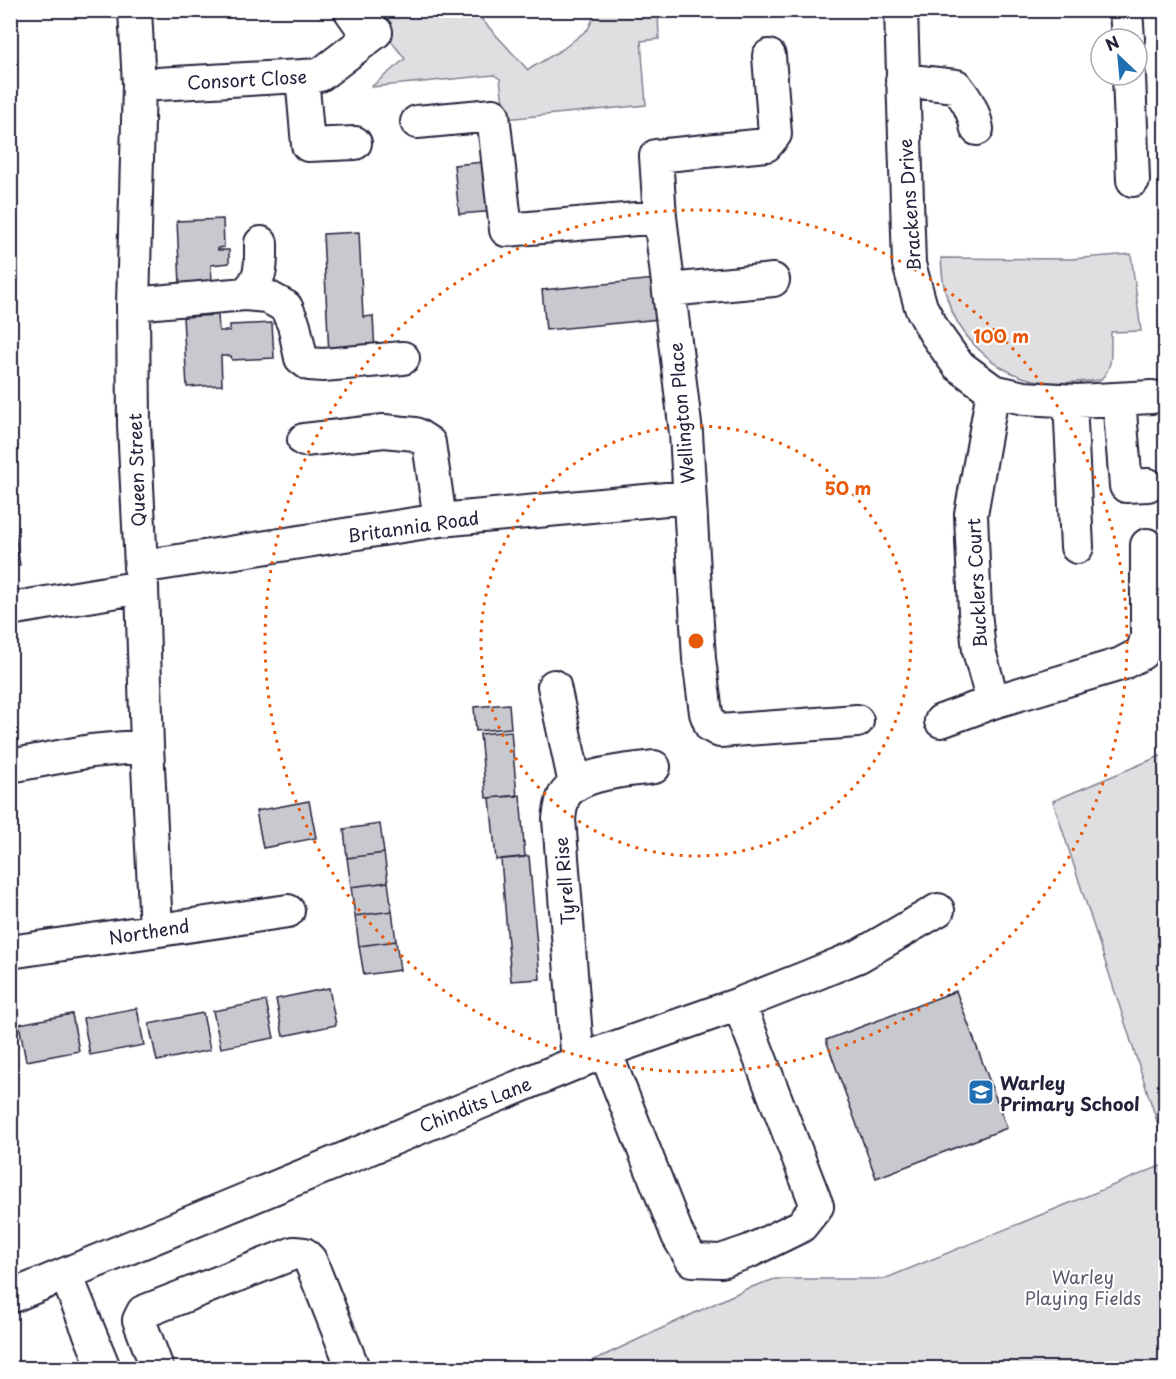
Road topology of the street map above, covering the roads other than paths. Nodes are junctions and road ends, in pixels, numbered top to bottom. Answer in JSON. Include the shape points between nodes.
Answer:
{"nodes":[{"id":1,"x":135,"y":10,"type":"edge"},
{"id":2,"x":350,"y":10,"type":"edge"},
{"id":3,"x":901,"y":10,"type":"edge"},
{"id":4,"x":1126,"y":10,"type":"edge"},
{"id":5,"x":1127,"y":27,"type":"edge"},
{"id":6,"x":769,"y":56,"type":"dead end"},
{"id":7,"x":302,"y":76,"type":"junction"},
{"id":8,"x":902,"y":80,"type":"junction"},
{"id":9,"x":139,"y":85,"type":"junction"},
{"id":10,"x":1129,"y":87,"type":"edge"},
{"id":11,"x":417,"y":122,"type":"dead end"},
{"id":12,"x":977,"y":129,"type":"dead end"},
{"id":13,"x":355,"y":143,"type":"dead end"},
{"id":14,"x":1133,"y":180,"type":"dead end"},
{"id":15,"x":660,"y":216,"type":"junction"},
{"id":16,"x":261,"y":243,"type":"dead end"},
{"id":17,"x":773,"y":280,"type":"dead end"},
{"id":18,"x":669,"y":290,"type":"junction"},
{"id":19,"x":245,"y":294,"type":"junction"},
{"id":20,"x":133,"y":304,"type":"junction"},
{"id":21,"x":404,"y":358,"type":"dead end"},
{"id":22,"x":993,"y":391,"type":"junction"},
{"id":23,"x":1152,"y":397,"type":"dead end"},
{"id":24,"x":1119,"y":399,"type":"junction"},
{"id":25,"x":1070,"y":401,"type":"junction"},
{"id":26,"x":304,"y":440,"type":"dead end"},
{"id":27,"x":1148,"y":485,"type":"dead end"},
{"id":28,"x":688,"y":497,"type":"junction"},
{"id":29,"x":440,"y":520,"type":"junction"},
{"id":30,"x":1147,"y":545,"type":"dead end"},
{"id":31,"x":1077,"y":547,"type":"dead end"},
{"id":32,"x":141,"y":577,"type":"junction"},
{"id":33,"x":10,"y":609,"type":"edge"},
{"id":34,"x":554,"y":686,"type":"dead end"},
{"id":35,"x":993,"y":702,"type":"junction"},
{"id":36,"x":857,"y":721,"type":"dead end"},
{"id":37,"x":941,"y":721,"type":"dead end"},
{"id":38,"x":147,"y":746,"type":"junction"},
{"id":39,"x":10,"y":766,"type":"edge"},
{"id":40,"x":654,"y":768,"type":"dead end"},
{"id":41,"x":575,"y":784,"type":"junction"},
{"id":42,"x":938,"y":910,"type":"dead end"},
{"id":43,"x":288,"y":911,"type":"dead end"},
{"id":44,"x":156,"y":929,"type":"junction"},
{"id":45,"x":10,"y":952,"type":"edge"},
{"id":46,"x":739,"y":1004,"type":"junction"},
{"id":47,"x":592,"y":1057,"type":"junction"},
{"id":48,"x":66,"y":1275,"type":"junction"},
{"id":49,"x":10,"y":1297,"type":"edge"},
{"id":50,"x":104,"y":1368,"type":"edge"},
{"id":51,"x":157,"y":1368,"type":"edge"},
{"id":52,"x":352,"y":1368,"type":"edge"}],
"edges":[{"from":1,"to":9,"type":"street","name":"Queen Street"},
{"from":2,"to":7,"type":"street","name":"Consort Close","via":[[373,34],[320,75]]},
{"from":3,"to":8,"type":"street","name":"Brackens Drive"},
{"from":4,"to":5,"type":"street"},
{"from":6,"to":15,"type":"street","name":"Wellington Place","via":[[775,134],[766,146],[656,156]]},
{"from":7,"to":9,"type":"street","name":"Consort Close"},
{"from":7,"to":13,"type":"street","via":[[308,146]]},
{"from":8,"to":12,"type":"street","via":[[956,86],[971,108]]},
{"from":8,"to":22,"type":"street","name":"Brackens Drive","via":[[909,264],[921,307],[958,365]]},
{"from":9,"to":20,"type":"street","name":"Queen Street"},
{"from":10,"to":14,"type":"street"},
{"from":11,"to":15,"type":"street","via":[[493,115],[506,230]]},
{"from":15,"to":18,"type":"street","name":"Wellington Place"},
{"from":16,"to":19,"type":"street","via":[[258,280]]},
{"from":17,"to":18,"type":"street"},
{"from":18,"to":28,"type":"street","name":"Wellington Place","via":[[686,433]]},
{"from":19,"to":20,"type":"street"},
{"from":19,"to":21,"type":"street","via":[[266,296],[286,307],[301,358],[309,364]]},
{"from":20,"to":32,"type":"street","name":"Queen Street"},
{"from":22,"to":25,"type":"street","name":"Brackens Drive"},
{"from":22,"to":35,"type":"street","name":"Bucklers Court","via":[[971,514],[979,651]]},
{"from":23,"to":24,"type":"street","name":"Brackens Drive"},
{"from":24,"to":25,"type":"street","name":"Brackens Drive"},
{"from":24,"to":27,"type":"street","via":[[1126,486]]},
{"from":25,"to":31,"type":"street"},
{"from":26,"to":29,"type":"street","via":[[384,431],[415,434],[429,442]]},
{"from":28,"to":29,"type":"street","name":"Britannia Road"},
{"from":28,"to":36,"type":"street","name":"Wellington Place","via":[[699,659],[711,726],[720,730]]},
{"from":29,"to":32,"type":"street","name":"Britannia Road"},
{"from":30,"to":35,"type":"street","via":[[1147,637],[1142,653],[1121,664]]},
{"from":32,"to":33,"type":"street","name":"Britannia Road"},
{"from":32,"to":38,"type":"street","name":"Queen Street"},
{"from":34,"to":41,"type":"street"},
{"from":35,"to":37,"type":"street"},
{"from":38,"to":39,"type":"street"},
{"from":38,"to":44,"type":"street","name":"Queen Street"},
{"from":40,"to":41,"type":"street","via":[[602,775]]},
{"from":41,"to":47,"type":"street","name":"Tyrell Rise","via":[[563,797],[559,819]]},
{"from":42,"to":46,"type":"street","name":"Chindits Lane","via":[[859,956]]},
{"from":43,"to":44,"type":"street","name":"Northend"},
{"from":44,"to":45,"type":"street","name":"Northend"},
{"from":46,"to":47,"type":"street","name":"Chindits Lane"},
{"from":46,"to":47,"type":"street","name":"Tyrell Rise","via":[[817,1206],[801,1226],[721,1262],[692,1260]]},
{"from":47,"to":48,"type":"street","name":"Chindits Lane"},
{"from":48,"to":49,"type":"street","name":"Chindits Lane"},
{"from":48,"to":50,"type":"street"},
{"from":51,"to":52,"type":"street","via":[[139,1320],[142,1312],[294,1253],[304,1254],[310,1260]]}]}
